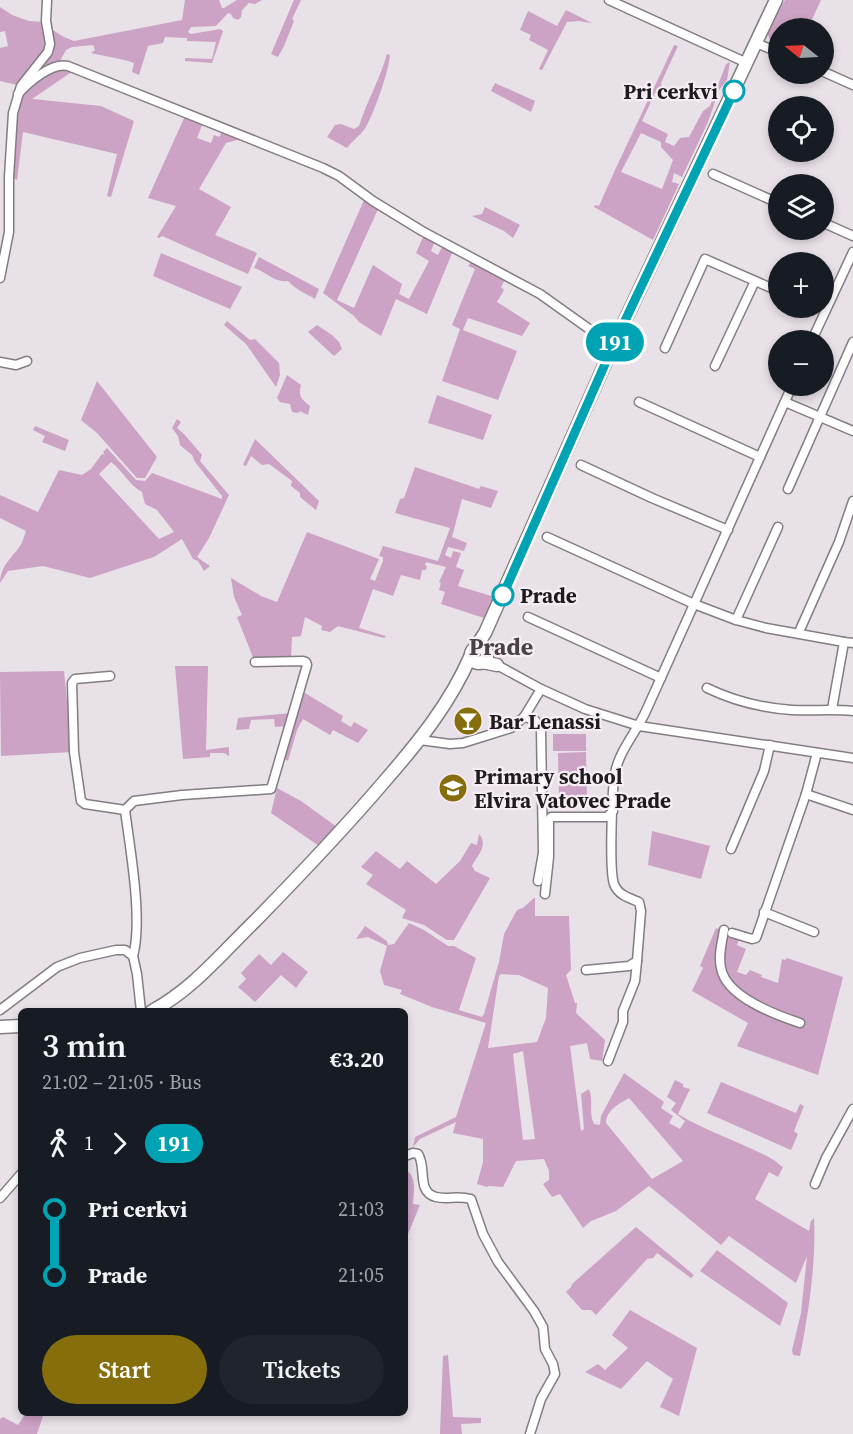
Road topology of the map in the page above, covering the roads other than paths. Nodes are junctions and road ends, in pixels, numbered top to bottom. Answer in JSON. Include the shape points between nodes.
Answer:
{"nodes":[{"id":1,"x":47,"y":0,"type":"edge"},
{"id":2,"x":609,"y":0,"type":"edge"},
{"id":3,"x":776,"y":0,"type":"edge"},
{"id":4,"x":756,"y":43,"type":"junction"},
{"id":5,"x":768,"y":48,"type":"edge"},
{"id":6,"x":747,"y":63,"type":"junction"},
{"id":7,"x":834,"y":76,"type":"edge"},
{"id":8,"x":853,"y":85,"type":"edge"},
{"id":9,"x":18,"y":94,"type":"junction"},
{"id":10,"x":713,"y":174,"type":"dead end"},
{"id":11,"x":768,"y":199,"type":"edge"},
{"id":12,"x":834,"y":227,"type":"edge"},
{"id":13,"x":853,"y":236,"type":"edge"},
{"id":14,"x":853,"y":252,"type":"edge"},
{"id":15,"x":0,"y":278,"type":"edge"},
{"id":16,"x":754,"y":281,"type":"junction"},
{"id":17,"x":768,"y":287,"type":"edge"},
{"id":18,"x":834,"y":293,"type":"edge"},
{"id":19,"x":853,"y":342,"type":"edge"},
{"id":20,"x":613,"y":346,"type":"junction"},
{"id":21,"x":665,"y":348,"type":"dead end"},
{"id":22,"x":27,"y":361,"type":"dead end"},
{"id":23,"x":0,"y":362,"type":"edge"},
{"id":24,"x":715,"y":366,"type":"dead end"},
{"id":25,"x":788,"y":396,"type":"edge"},
{"id":26,"x":639,"y":402,"type":"dead end"},
{"id":27,"x":785,"y":402,"type":"junction"},
{"id":28,"x":820,"y":416,"type":"junction"},
{"id":29,"x":853,"y":431,"type":"edge"},
{"id":30,"x":760,"y":457,"type":"junction"},
{"id":31,"x":581,"y":465,"type":"dead end"},
{"id":32,"x":788,"y":489,"type":"dead end"},
{"id":33,"x":853,"y":501,"type":"edge"},
{"id":34,"x":778,"y":527,"type":"dead end"},
{"id":35,"x":728,"y":530,"type":"junction"},
{"id":36,"x":547,"y":537,"type":"dead end"},
{"id":37,"x":694,"y":604,"type":"junction"},
{"id":38,"x":528,"y":617,"type":"dead end"},
{"id":39,"x":736,"y":620,"type":"junction"},
{"id":40,"x":799,"y":632,"type":"junction"},
{"id":41,"x":849,"y":642,"type":"edge"},
{"id":42,"x":479,"y":655,"type":"junction"},
{"id":43,"x":255,"y":662,"type":"dead end"},
{"id":44,"x":497,"y":665,"type":"joint"},
{"id":45,"x":110,"y":676,"type":"dead end"},
{"id":46,"x":661,"y":678,"type":"junction"},
{"id":47,"x":707,"y":688,"type":"dead end"},
{"id":48,"x":541,"y":689,"type":"junction"},
{"id":49,"x":832,"y":709,"type":"junction"},
{"id":50,"x":853,"y":711,"type":"edge"},
{"id":51,"x":524,"y":717,"type":"junction"},
{"id":52,"x":639,"y":726,"type":"junction"},
{"id":53,"x":420,"y":740,"type":"junction"},
{"id":54,"x":770,"y":745,"type":"junction"},
{"id":55,"x":817,"y":753,"type":"junction"},
{"id":56,"x":853,"y":758,"type":"edge"},
{"id":57,"x":806,"y":794,"type":"junction"},
{"id":58,"x":125,"y":810,"type":"junction"},
{"id":59,"x":853,"y":810,"type":"edge"},
{"id":60,"x":613,"y":811,"type":"junction"},
{"id":61,"x":731,"y":849,"type":"dead end"},
{"id":62,"x":538,"y":881,"type":"dead end"},
{"id":63,"x":545,"y":894,"type":"dead end"},
{"id":64,"x":764,"y":912,"type":"junction"},
{"id":65,"x":814,"y":932,"type":"dead end"},
{"id":66,"x":133,"y":956,"type":"junction"},
{"id":67,"x":637,"y":962,"type":"junction"},
{"id":68,"x":586,"y":970,"type":"dead end"},
{"id":69,"x":141,"y":1008,"type":"edge"},
{"id":70,"x":157,"y":1008,"type":"edge"},
{"id":71,"x":0,"y":1010,"type":"edge"},
{"id":72,"x":800,"y":1023,"type":"dead end"},
{"id":73,"x":18,"y":1026,"type":"edge"},
{"id":74,"x":0,"y":1027,"type":"edge"},
{"id":75,"x":608,"y":1061,"type":"dead end"},
{"id":76,"x":853,"y":1108,"type":"edge"},
{"id":77,"x":408,"y":1155,"type":"edge"},
{"id":78,"x":18,"y":1177,"type":"edge"},
{"id":79,"x":815,"y":1184,"type":"dead end"},
{"id":80,"x":0,"y":1198,"type":"edge"},
{"id":81,"x":530,"y":1434,"type":"edge"}],
"edges":[{"from":1,"to":9,"type":"street","via":[[48,52]]},
{"from":2,"to":6,"type":"street"},
{"from":3,"to":4,"type":"street"},
{"from":4,"to":5,"type":"street"},
{"from":4,"to":6,"type":"street"},
{"from":6,"to":20,"type":"street"},
{"from":7,"to":8,"type":"street"},
{"from":9,"to":15,"type":"street","via":[[10,141],[9,232]]},
{"from":9,"to":20,"type":"street","via":[[62,64],[323,168],[422,231],[540,294]]},
{"from":10,"to":11,"type":"street"},
{"from":12,"to":13,"type":"street"},
{"from":14,"to":18,"type":"street"},
{"from":16,"to":17,"type":"street"},
{"from":16,"to":21,"type":"street","via":[[705,259]]},
{"from":16,"to":24,"type":"street"},
{"from":19,"to":28,"type":"street"},
{"from":20,"to":42,"type":"street","via":[[485,633]]},
{"from":22,"to":23,"type":"street","via":[[16,365]]},
{"from":25,"to":27,"type":"street"},
{"from":26,"to":30,"type":"street"},
{"from":27,"to":28,"type":"street"},
{"from":27,"to":30,"type":"street"},
{"from":28,"to":29,"type":"street"},
{"from":28,"to":32,"type":"street"},
{"from":30,"to":35,"type":"street"},
{"from":31,"to":35,"type":"street"},
{"from":33,"to":40,"type":"street"},
{"from":34,"to":39,"type":"street"},
{"from":35,"to":37,"type":"street"},
{"from":36,"to":37,"type":"street"},
{"from":37,"to":39,"type":"street"},
{"from":37,"to":46,"type":"street"},
{"from":38,"to":46,"type":"street"},
{"from":39,"to":40,"type":"street"},
{"from":40,"to":41,"type":"street"},
{"from":41,"to":49,"type":"street"},
{"from":42,"to":44,"type":"street"},
{"from":42,"to":53,"type":"street"},
{"from":43,"to":58,"type":"street","via":[[303,661],[307,665],[271,789],[134,801]]},
{"from":44,"to":48,"type":"street"},
{"from":45,"to":58,"type":"street","via":[[75,679],[72,683],[75,763],[81,801]]},
{"from":46,"to":52,"type":"street"},
{"from":47,"to":49,"type":"street","via":[[755,705],[792,710]]},
{"from":48,"to":51,"type":"street"},
{"from":48,"to":52,"type":"street","via":[[585,709]]},
{"from":49,"to":50,"type":"street"},
{"from":51,"to":53,"type":"street","via":[[511,728],[464,743]]},
{"from":51,"to":62,"type":"street","via":[[535,720],[541,730],[543,853]]},
{"from":52,"to":54,"type":"street"},
{"from":52,"to":60,"type":"street","via":[[615,772]]},
{"from":53,"to":70,"type":"street","via":[[299,877],[185,990]]},
{"from":54,"to":55,"type":"street"},
{"from":54,"to":61,"type":"street","via":[[764,771]]},
{"from":55,"to":56,"type":"street"},
{"from":55,"to":57,"type":"street"},
{"from":57,"to":59,"type":"street"},
{"from":57,"to":64,"type":"street"},
{"from":58,"to":66,"type":"street","via":[[137,941]]},
{"from":60,"to":63,"type":"street","via":[[607,817],[551,817]]},
{"from":60,"to":67,"type":"street","via":[[614,884],[621,894],[639,902],[641,912]]},
{"from":64,"to":65,"type":"street"},
{"from":64,"to":72,"type":"street","via":[[756,938],[728,931],[720,954],[721,970],[730,987],[770,1013]]},
{"from":66,"to":69,"type":"street"},
{"from":66,"to":71,"type":"street","via":[[116,950],[64,964]]},
{"from":67,"to":68,"type":"street"},
{"from":67,"to":75,"type":"street","via":[[623,1022]]},
{"from":73,"to":74,"type":"street"},
{"from":76,"to":79,"type":"street"},
{"from":77,"to":81,"type":"street","via":[[418,1154],[421,1158],[428,1193],[471,1199],[498,1262],[543,1327],[545,1349],[555,1374]]},
{"from":78,"to":80,"type":"street"}]}
